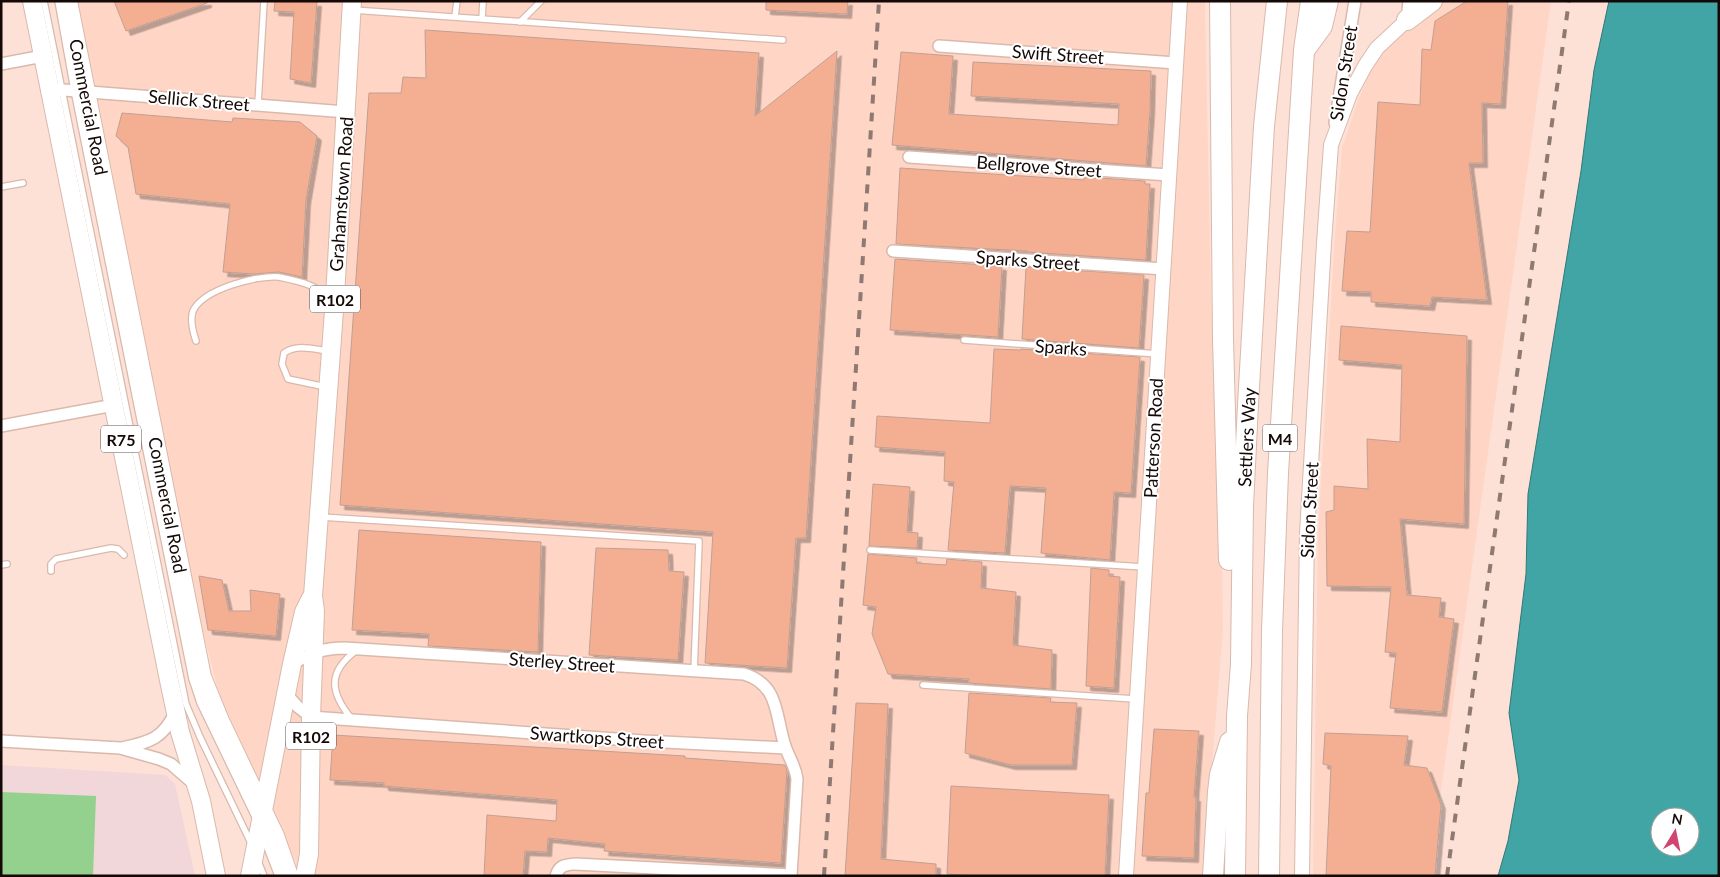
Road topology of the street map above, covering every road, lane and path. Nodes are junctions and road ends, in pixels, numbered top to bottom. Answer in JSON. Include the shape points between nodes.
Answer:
{"nodes":[{"id":1,"x":32,"y":1,"type":"edge"},
{"id":2,"x":44,"y":1,"type":"edge"},
{"id":3,"x":58,"y":1,"type":"edge"},
{"id":4,"x":68,"y":1,"type":"edge"},
{"id":5,"x":264,"y":1,"type":"edge"},
{"id":6,"x":457,"y":1,"type":"edge"},
{"id":7,"x":483,"y":1,"type":"edge"},
{"id":8,"x":541,"y":1,"type":"edge"},
{"id":9,"x":1180,"y":1,"type":"edge"},
{"id":10,"x":1220,"y":1,"type":"edge"},
{"id":11,"x":1277,"y":1,"type":"edge"},
{"id":12,"x":1311,"y":1,"type":"edge"},
{"id":13,"x":1328,"y":1,"type":"edge"},
{"id":14,"x":1356,"y":1,"type":"edge"},
{"id":15,"x":1432,"y":1,"type":"edge"},
{"id":16,"x":351,"y":6,"type":"edge"},
{"id":17,"x":1408,"y":11,"type":"edge"},
{"id":18,"x":455,"y":17,"type":"junction"},
{"id":19,"x":482,"y":19,"type":"junction"},
{"id":20,"x":520,"y":22,"type":"junction"},
{"id":21,"x":783,"y":40,"type":"dead end"},
{"id":22,"x":939,"y":46,"type":"dead end"},
{"id":23,"x":1304,"y":50,"type":"junction"},
{"id":24,"x":43,"y":56,"type":"junction"},
{"id":25,"x":1176,"y":62,"type":"junction"},
{"id":26,"x":1,"y":64,"type":"edge"},
{"id":27,"x":68,"y":90,"type":"junction"},
{"id":28,"x":258,"y":104,"type":"junction"},
{"id":29,"x":346,"y":112,"type":"junction"},
{"id":30,"x":1331,"y":145,"type":"junction"},
{"id":31,"x":909,"y":157,"type":"dead end"},
{"id":32,"x":1169,"y":175,"type":"junction"},
{"id":33,"x":23,"y":183,"type":"dead end"},
{"id":34,"x":1,"y":187,"type":"edge"},
{"id":35,"x":892,"y":251,"type":"dead end"},
{"id":36,"x":1164,"y":269,"type":"junction"},
{"id":37,"x":335,"y":297,"type":"junction"},
{"id":38,"x":964,"y":340,"type":"dead end"},
{"id":39,"x":196,"y":341,"type":"dead end"},
{"id":40,"x":331,"y":351,"type":"junction"},
{"id":41,"x":1158,"y":354,"type":"junction"},
{"id":42,"x":328,"y":388,"type":"junction"},
{"id":43,"x":114,"y":405,"type":"junction"},
{"id":44,"x":1,"y":426,"type":"edge"},
{"id":45,"x":319,"y":517,"type":"junction"},
{"id":46,"x":870,"y":550,"type":"dead end"},
{"id":47,"x":124,"y":555,"type":"dead end"},
{"id":48,"x":1145,"y":567,"type":"junction"},
{"id":49,"x":50,"y":571,"type":"dead end"},
{"id":50,"x":313,"y":596,"type":"junction"},
{"id":51,"x":360,"y":648,"type":"junction"},
{"id":52,"x":313,"y":652,"type":"junction"},
{"id":53,"x":292,"y":664,"type":"junction"},
{"id":54,"x":1241,"y":664,"type":"junction"},
{"id":55,"x":694,"y":671,"type":"junction"},
{"id":56,"x":923,"y":685,"type":"dead end"},
{"id":57,"x":287,"y":695,"type":"junction"},
{"id":58,"x":1136,"y":699,"type":"junction"},
{"id":59,"x":176,"y":711,"type":"junction"},
{"id":60,"x":1237,"y":716,"type":"junction"},
{"id":61,"x":311,"y":717,"type":"junction"},
{"id":62,"x":352,"y":720,"type":"junction"},
{"id":63,"x":1,"y":740,"type":"edge"},
{"id":64,"x":120,"y":748,"type":"junction"},
{"id":65,"x":785,"y":748,"type":"junction"},
{"id":66,"x":198,"y":788,"type":"junction"},
{"id":67,"x":261,"y":818,"type":"junction"},
{"id":68,"x":255,"y":851,"type":"junction"},
{"id":69,"x":216,"y":876,"type":"edge"},
{"id":70,"x":250,"y":876,"type":"edge"},
{"id":71,"x":264,"y":876,"type":"edge"},
{"id":72,"x":278,"y":876,"type":"edge"},
{"id":73,"x":289,"y":876,"type":"edge"},
{"id":74,"x":305,"y":876,"type":"edge"},
{"id":75,"x":556,"y":876,"type":"edge"},
{"id":76,"x":791,"y":876,"type":"edge"},
{"id":77,"x":1126,"y":876,"type":"edge"},
{"id":78,"x":1213,"y":876,"type":"edge"},
{"id":79,"x":1235,"y":876,"type":"edge"},
{"id":80,"x":1269,"y":876,"type":"edge"},
{"id":81,"x":1302,"y":876,"type":"edge"}],
"edges":[{"from":1,"to":24,"type":"main road","name":"Commercial Road","number":"R75"},
{"from":2,"to":27,"type":"lane"},
{"from":3,"to":27,"type":"lane"},
{"from":4,"to":27,"type":"main road","name":"Commercial Road","number":"R75"},
{"from":5,"to":28,"type":"lane"},
{"from":6,"to":18,"type":"lane"},
{"from":7,"to":19,"type":"lane"},
{"from":8,"to":20,"type":"lane"},
{"from":9,"to":25,"type":"street","name":"Patterson Road"},
{"from":10,"to":54,"type":"highway","via":[[1228,634]]},
{"from":11,"to":54,"type":"highway","name":"Settlers Way","number":"M4","via":[[1256,246],[1243,506]]},
{"from":12,"to":23,"type":"highway","name":"Settlers Way","number":"M4"},
{"from":13,"to":23,"type":"highway","via":[[1322,26]]},
{"from":14,"to":30,"type":"street","name":"Sidon Street"},
{"from":15,"to":17,"type":"highway"},
{"from":16,"to":18,"type":"lane"},
{"from":16,"to":29,"type":"main road","name":"Grahamstown Road","number":"R102"},
{"from":17,"to":30,"type":"street","name":"Sidon Street","via":[[1366,66],[1350,94]]},
{"from":18,"to":19,"type":"lane"},
{"from":19,"to":20,"type":"lane"},
{"from":20,"to":21,"type":"lane"},
{"from":22,"to":25,"type":"street","name":"Swift Street"},
{"from":23,"to":80,"type":"highway","name":"Settlers Way","number":"M4","via":[[1278,483],[1272,631]]},
{"from":24,"to":26,"type":"street"},
{"from":24,"to":27,"type":"main road","name":"Commercial Road","number":"R75"},
{"from":25,"to":32,"type":"street","name":"Patterson Road"},
{"from":27,"to":28,"type":"street","name":"Sellick Street"},
{"from":27,"to":43,"type":"main road","name":"Commercial Road","number":"R75"},
{"from":27,"to":67,"type":"main road","name":"Commercial Road","number":"R75","via":[[202,677]]},
{"from":27,"to":68,"type":"lane","via":[[186,704]]},
{"from":28,"to":29,"type":"street","name":"Sellick Street"},
{"from":29,"to":37,"type":"main road","name":"Grahamstown Road","number":"R102"},
{"from":30,"to":81,"type":"street","name":"Sidon Street","via":[[1307,533]]},
{"from":31,"to":32,"type":"street","name":"Bellgrove Street"},
{"from":32,"to":36,"type":"street","name":"Patterson Road"},
{"from":33,"to":34,"type":"lane"},
{"from":35,"to":36,"type":"street","name":"Sparks Street"},
{"from":36,"to":41,"type":"street","name":"Patterson Road"},
{"from":37,"to":39,"type":"lane","via":[[308,284],[280,278],[262,277],[227,286],[194,308],[193,333]]},
{"from":37,"to":40,"type":"main road","name":"Grahamstown Road","number":"R102"},
{"from":38,"to":41,"type":"lane","name":"Sparks"},
{"from":40,"to":42,"type":"main road","name":"Grahamstown Road","number":"R102"},
{"from":40,"to":42,"type":"lane","via":[[290,348],[284,353],[282,364],[288,379]]},
{"from":41,"to":48,"type":"street","name":"Patterson Road"},
{"from":42,"to":45,"type":"main road","name":"Grahamstown Road","number":"R102"},
{"from":43,"to":44,"type":"street"},
{"from":43,"to":59,"type":"main road","name":"Commercial Road","number":"R75"},
{"from":45,"to":50,"type":"main road","name":"Grahamstown Road","number":"R102"},
{"from":45,"to":55,"type":"lane","via":[[699,541]]},
{"from":46,"to":48,"type":"lane"},
{"from":47,"to":49,"type":"lane","via":[[111,548],[56,559]]},
{"from":48,"to":58,"type":"street","name":"Patterson Road"},
{"from":50,"to":52,"type":"main road","name":"Grahamstown Road","number":"R102"},
{"from":50,"to":53,"type":"main road","name":"Grahamstown Road","number":"R102","via":[[304,612]]},
{"from":51,"to":52,"type":"street","name":"Sterley Street"},
{"from":51,"to":55,"type":"street","name":"Sterley Street"},
{"from":51,"to":62,"type":"lane","via":[[342,663],[334,681],[336,697]]},
{"from":52,"to":53,"type":"street","name":"Sterley Street"},
{"from":52,"to":61,"type":"main road","name":"Grahamstown Road","number":"R102"},
{"from":53,"to":57,"type":"main road","name":"Grahamstown Road","number":"R102"},
{"from":54,"to":60,"type":"highway","name":"Settlers Way","number":"M4"},
{"from":55,"to":65,"type":"street","name":"Sterley Street","via":[[744,674],[766,686],[772,696]]},
{"from":56,"to":58,"type":"lane"},
{"from":57,"to":61,"type":"street"},
{"from":57,"to":67,"type":"main road","name":"Grahamstown Road","number":"R102"},
{"from":58,"to":77,"type":"street","name":"Patterson Road"},
{"from":59,"to":64,"type":"street","via":[[164,732],[140,744]]},
{"from":59,"to":66,"type":"main road","name":"Commercial Road","number":"R75"},
{"from":60,"to":78,"type":"highway","via":[[1220,775]]},
{"from":60,"to":79,"type":"highway","name":"Settlers Way","number":"M4"},
{"from":61,"to":62,"type":"street","name":"Swartkops Street"},
{"from":61,"to":74,"type":"main road","name":"Grahamstown Road","number":"R102","via":[[309,854]]},
{"from":62,"to":65,"type":"street","name":"Swartkops Street"},
{"from":63,"to":64,"type":"street"},
{"from":64,"to":66,"type":"street","via":[[171,764]]},
{"from":65,"to":76,"type":"street","via":[[797,779]]},
{"from":66,"to":69,"type":"main road","name":"Commercial Road","number":"R75"},
{"from":67,"to":68,"type":"main road","name":"Grahamstown Road","number":"R102"},
{"from":67,"to":72,"type":"lane"},
{"from":67,"to":73,"type":"main road","name":"Commercial Road","number":"R75","via":[[282,853]]},
{"from":68,"to":70,"type":"main road","name":"Grahamstown Road","number":"R102"},
{"from":68,"to":71,"type":"lane"},
{"from":75,"to":76,"type":"street","via":[[562,866],[575,864]]}]}
